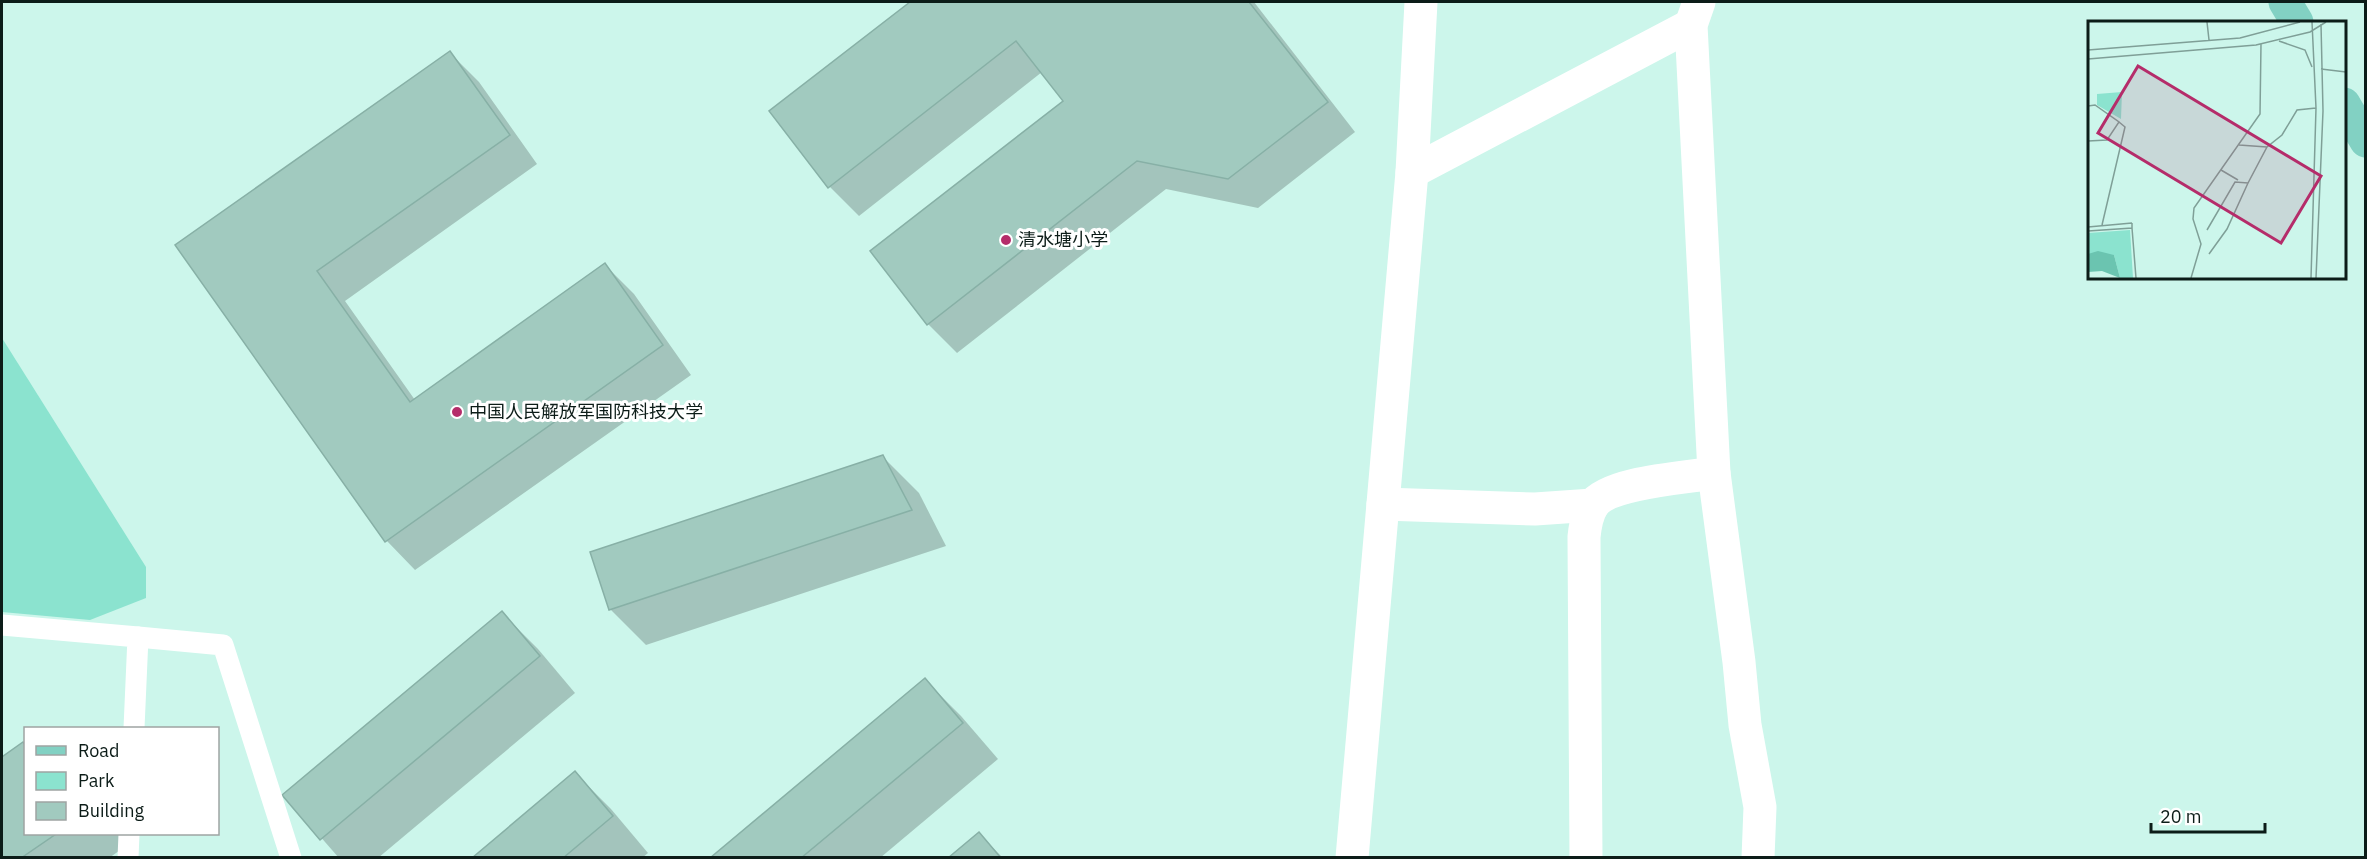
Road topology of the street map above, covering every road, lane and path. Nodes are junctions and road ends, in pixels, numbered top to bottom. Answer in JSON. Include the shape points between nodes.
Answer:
{"nodes":[{"id":1,"x":1421,"y":2,"type":"edge"},
{"id":2,"x":2285,"y":2,"type":"edge"},
{"id":3,"x":1695,"y":13,"type":"edge"},
{"id":4,"x":2296,"y":21,"type":"edge"},
{"id":5,"x":2346,"y":107,"type":"edge"},
{"id":6,"x":2366,"y":141,"type":"edge"},
{"id":7,"x":1412,"y":172,"type":"junction"},
{"id":8,"x":1714,"y":474,"type":"junction"},
{"id":9,"x":1383,"y":504,"type":"junction"},
{"id":10,"x":1593,"y":505,"type":"junction"},
{"id":11,"x":2,"y":625,"type":"edge"},
{"id":12,"x":138,"y":637,"type":"junction"},
{"id":13,"x":134,"y":727,"type":"edge"},
{"id":14,"x":129,"y":835,"type":"edge"},
{"id":15,"x":128,"y":858,"type":"edge"},
{"id":16,"x":291,"y":858,"type":"edge"},
{"id":17,"x":1352,"y":858,"type":"edge"},
{"id":18,"x":1586,"y":858,"type":"edge"},
{"id":19,"x":1758,"y":858,"type":"edge"}],
"edges":[{"from":1,"to":7,"type":"street"},
{"from":2,"to":4,"type":"main road"},
{"from":3,"to":7,"type":"street"},
{"from":3,"to":8,"type":"street"},
{"from":5,"to":6,"type":"main road"},
{"from":7,"to":9,"type":"street"},
{"from":8,"to":10,"type":"street","via":[[1621,487]]},
{"from":8,"to":19,"type":"street","via":[[1745,725],[1760,807]]},
{"from":9,"to":10,"type":"street","via":[[1535,509]]},
{"from":9,"to":17,"type":"street"},
{"from":10,"to":18,"type":"street","via":[[1584,537]]},
{"from":11,"to":12,"type":"lane"},
{"from":12,"to":13,"type":"lane"},
{"from":12,"to":16,"type":"lane","via":[[223,645]]},
{"from":14,"to":15,"type":"lane"}]}
